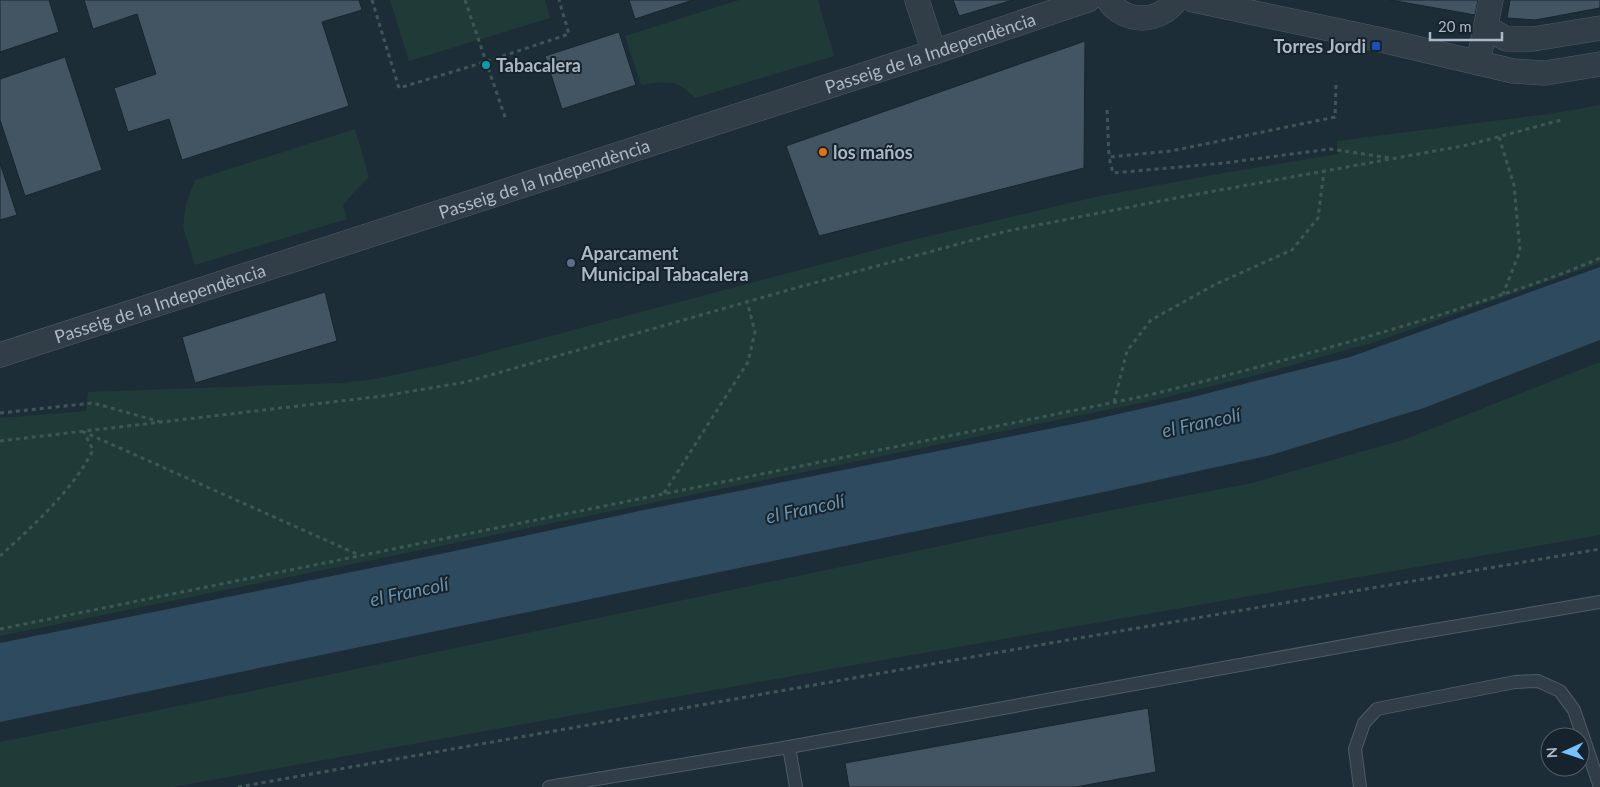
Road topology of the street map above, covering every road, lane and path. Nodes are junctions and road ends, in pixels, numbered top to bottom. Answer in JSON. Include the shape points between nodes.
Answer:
{"nodes":[{"id":1,"x":372,"y":0,"type":"edge"},
{"id":2,"x":465,"y":0,"type":"edge"},
{"id":3,"x":559,"y":0,"type":"edge"},
{"id":4,"x":917,"y":0,"type":"edge"},
{"id":5,"x":1088,"y":0,"type":"edge"},
{"id":6,"x":1108,"y":0,"type":"edge"},
{"id":7,"x":1176,"y":0,"type":"edge"},
{"id":8,"x":1193,"y":0,"type":"edge"},
{"id":9,"x":1491,"y":0,"type":"edge"},
{"id":10,"x":1486,"y":26,"type":"junction"},
{"id":11,"x":1600,"y":28,"type":"edge"},
{"id":12,"x":934,"y":52,"type":"junction"},
{"id":13,"x":486,"y":62,"type":"junction"},
{"id":14,"x":1478,"y":63,"type":"junction"},
{"id":15,"x":1600,"y":64,"type":"edge"},
{"id":16,"x":1336,"y":85,"type":"dead end"},
{"id":17,"x":1107,"y":110,"type":"dead end"},
{"id":18,"x":506,"y":120,"type":"dead end"},
{"id":19,"x":1561,"y":120,"type":"dead end"},
{"id":20,"x":1500,"y":137,"type":"junction"},
{"id":21,"x":1109,"y":157,"type":"junction"},
{"id":22,"x":1394,"y":158,"type":"junction"},
{"id":23,"x":1324,"y":171,"type":"junction"},
{"id":24,"x":1600,"y":258,"type":"edge"},
{"id":25,"x":1503,"y":294,"type":"junction"},
{"id":26,"x":747,"y":301,"type":"junction"},
{"id":27,"x":0,"y":355,"type":"edge"},
{"id":28,"x":1114,"y":402,"type":"junction"},
{"id":29,"x":0,"y":413,"type":"edge"},
{"id":30,"x":164,"y":422,"type":"junction"},
{"id":31,"x":84,"y":432,"type":"junction"},
{"id":32,"x":0,"y":441,"type":"edge"},
{"id":33,"x":664,"y":494,"type":"junction"},
{"id":34,"x":1600,"y":549,"type":"edge"},
{"id":35,"x":360,"y":555,"type":"junction"},
{"id":36,"x":0,"y":556,"type":"edge"},
{"id":37,"x":1600,"y":602,"type":"edge"},
{"id":38,"x":0,"y":629,"type":"edge"},
{"id":39,"x":789,"y":746,"type":"junction"},
{"id":40,"x":238,"y":787,"type":"edge"},
{"id":41,"x":549,"y":787,"type":"edge"},
{"id":42,"x":796,"y":787,"type":"edge"},
{"id":43,"x":1360,"y":787,"type":"edge"},
{"id":44,"x":1600,"y":787,"type":"edge"}],
"edges":[{"from":1,"to":13,"type":"path","via":[[399,88]]},
{"from":2,"to":13,"type":"path"},
{"from":3,"to":13,"type":"path","via":[[569,34]]},
{"from":4,"to":12,"type":"street"},
{"from":5,"to":12,"type":"street","name":"Passeig de la Independència"},
{"from":6,"to":7,"type":"street","via":[[1123,14],[1139,18],[1162,14]]},
{"from":8,"to":14,"type":"street"},
{"from":9,"to":10,"type":"street"},
{"from":10,"to":11,"type":"street","via":[[1506,39],[1515,40]]},
{"from":10,"to":14,"type":"street"},
{"from":12,"to":27,"type":"street","name":"Passeig de la Independència"},
{"from":13,"to":18,"type":"path"},
{"from":14,"to":15,"type":"street","via":[[1513,71],[1545,73]]},
{"from":16,"to":21,"type":"path","via":[[1335,118],[1171,150]]},
{"from":17,"to":21,"type":"path"},
{"from":19,"to":20,"type":"path"},
{"from":20,"to":22,"type":"path"},
{"from":20,"to":25,"type":"path","via":[[1514,186],[1520,251]]},
{"from":21,"to":22,"type":"path","via":[[1113,173],[1330,149]]},
{"from":22,"to":23,"type":"path"},
{"from":23,"to":26,"type":"path","via":[[1008,231]]},
{"from":23,"to":28,"type":"path","via":[[1318,218],[1292,250],[1216,284],[1150,320],[1127,351]]},
{"from":24,"to":25,"type":"path"},
{"from":25,"to":28,"type":"path","via":[[1276,363]]},
{"from":26,"to":30,"type":"path","via":[[466,382],[383,396]]},
{"from":26,"to":33,"type":"path","via":[[755,332],[748,362]]},
{"from":28,"to":33,"type":"path"},
{"from":29,"to":30,"type":"path","via":[[93,403]]},
{"from":30,"to":31,"type":"path"},
{"from":31,"to":32,"type":"path"},
{"from":31,"to":35,"type":"path"},
{"from":31,"to":36,"type":"path","via":[[93,450],[84,468],[35,525]]},
{"from":33,"to":35,"type":"path"},
{"from":34,"to":40,"type":"path"},
{"from":35,"to":38,"type":"path"},
{"from":37,"to":39,"type":"lane"},
{"from":39,"to":41,"type":"lane"},
{"from":39,"to":42,"type":"lane"},
{"from":43,"to":44,"type":"lane","via":[[1355,749],[1364,723],[1376,709],[1515,682],[1538,681],[1560,691],[1574,710]]}]}
